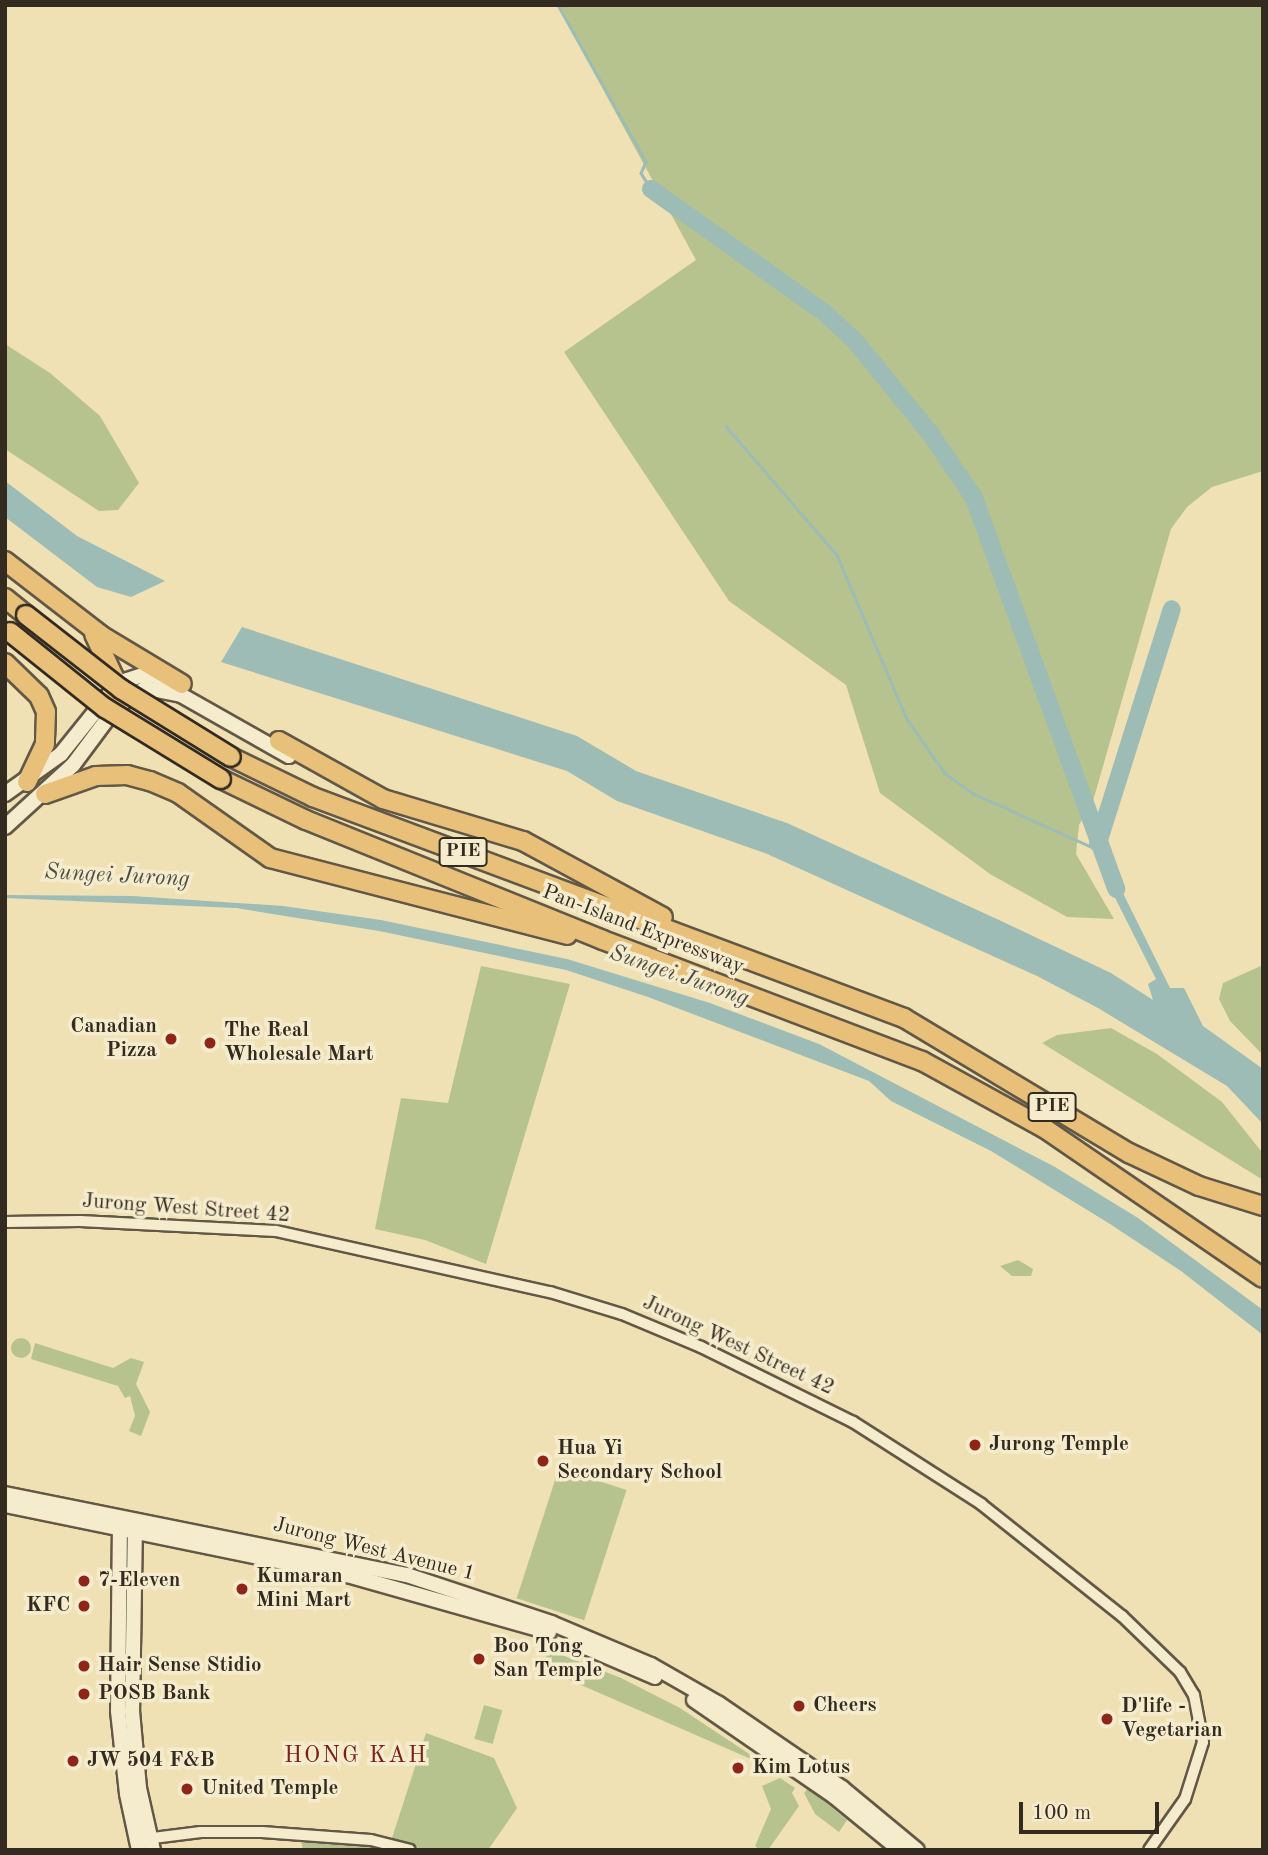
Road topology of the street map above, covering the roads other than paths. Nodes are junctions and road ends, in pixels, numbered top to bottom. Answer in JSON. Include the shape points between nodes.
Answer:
{"nodes":[{"id":1,"x":5,"y":561,"type":"edge"},
{"id":2,"x":5,"y":598,"type":"edge"},
{"id":3,"x":81,"y":621,"type":"junction"},
{"id":4,"x":8,"y":630,"type":"edge"},
{"id":5,"x":5,"y":663,"type":"edge"},
{"id":6,"x":182,"y":684,"type":"junction"},
{"id":7,"x":114,"y":686,"type":"junction"},
{"id":8,"x":117,"y":706,"type":"junction"},
{"id":9,"x":279,"y":741,"type":"joint"},
{"id":10,"x":323,"y":766,"type":"junction"},
{"id":11,"x":27,"y":782,"type":"junction"},
{"id":12,"x":5,"y":794,"type":"edge"},
{"id":13,"x":45,"y":794,"type":"junction"},
{"id":14,"x":5,"y":827,"type":"edge"},
{"id":15,"x":699,"y":938,"type":"junction"},
{"id":16,"x":625,"y":949,"type":"junction"},
{"id":17,"x":1263,"y":1206,"type":"edge"},
{"id":18,"x":5,"y":1222,"type":"edge"},
{"id":19,"x":1263,"y":1278,"type":"edge"},
{"id":20,"x":5,"y":1494,"type":"edge"},
{"id":21,"x":5,"y":1505,"type":"edge"},
{"id":22,"x":120,"y":1522,"type":"junction"},
{"id":23,"x":135,"y":1526,"type":"junction"},
{"id":24,"x":145,"y":1844,"type":"edge"},
{"id":25,"x":410,"y":1850,"type":"edge"},
{"id":26,"x":900,"y":1850,"type":"edge"},
{"id":27,"x":917,"y":1850,"type":"edge"},
{"id":28,"x":1149,"y":1850,"type":"edge"}],
"edges":[{"from":1,"to":3,"type":"highway"},
{"from":2,"to":15,"type":"highway","name":"Pan-Island Expressway","number":"PIE","bridge":true,"via":[[121,689],[231,757],[313,797]]},
{"from":3,"to":6,"type":"highway"},
{"from":3,"to":7,"type":"highway","via":[[102,646]]},
{"from":4,"to":16,"type":"highway","name":"Pan-Island Expressway","number":"PIE","bridge":true,"via":[[105,708],[221,779],[306,820]]},
{"from":5,"to":11,"type":"highway","via":[[39,696],[46,712],[45,744]]},
{"from":6,"to":7,"type":"street","via":[[145,674]]},
{"from":6,"to":9,"type":"street"},
{"from":7,"to":8,"type":"highway"},
{"from":7,"to":11,"type":"street","via":[[61,754]]},
{"from":8,"to":10,"type":"street","via":[[146,688],[169,690],[304,765]]},
{"from":8,"to":13,"type":"street"},
{"from":9,"to":10,"type":"highway"},
{"from":10,"to":15,"type":"highway","via":[[420,814],[523,841]]},
{"from":11,"to":12,"type":"street"},
{"from":13,"to":14,"type":"street"},
{"from":13,"to":16,"type":"highway","via":[[96,776],[127,775],[150,781],[178,793],[270,858]]},
{"from":15,"to":17,"type":"highway","name":"Pan-Island Expressway","number":"PIE","via":[[904,1018],[1129,1153],[1199,1186]]},
{"from":16,"to":19,"type":"highway","name":"Pan-Island Expressway","number":"PIE","via":[[842,1028],[933,1067],[1044,1128]]},
{"from":18,"to":28,"type":"street","name":"Jurong West Street 42","via":[[66,1220],[276,1231],[550,1292],[622,1314],[701,1347],[848,1419],[981,1504],[1130,1623],[1180,1672],[1194,1695],[1203,1742],[1185,1799]]},
{"from":20,"to":22,"type":"street","name":"Jurong West Avenue 1"},
{"from":21,"to":22,"type":"street","name":"Jurong West Avenue 1"},
{"from":22,"to":23,"type":"street","name":"Jurong West Avenue 1"},
{"from":22,"to":24,"type":"street","via":[[118,1711]]},
{"from":23,"to":24,"type":"street","via":[[132,1711]]},
{"from":23,"to":26,"type":"street","name":"Jurong West Avenue 1","via":[[392,1586],[583,1646],[653,1676],[705,1707],[835,1797]]},
{"from":23,"to":27,"type":"street","name":"Jurong West Avenue 1","via":[[407,1575],[509,1607],[616,1649],[757,1728]]},
{"from":24,"to":25,"type":"street","via":[[201,1832],[274,1833],[360,1839]]}]}
